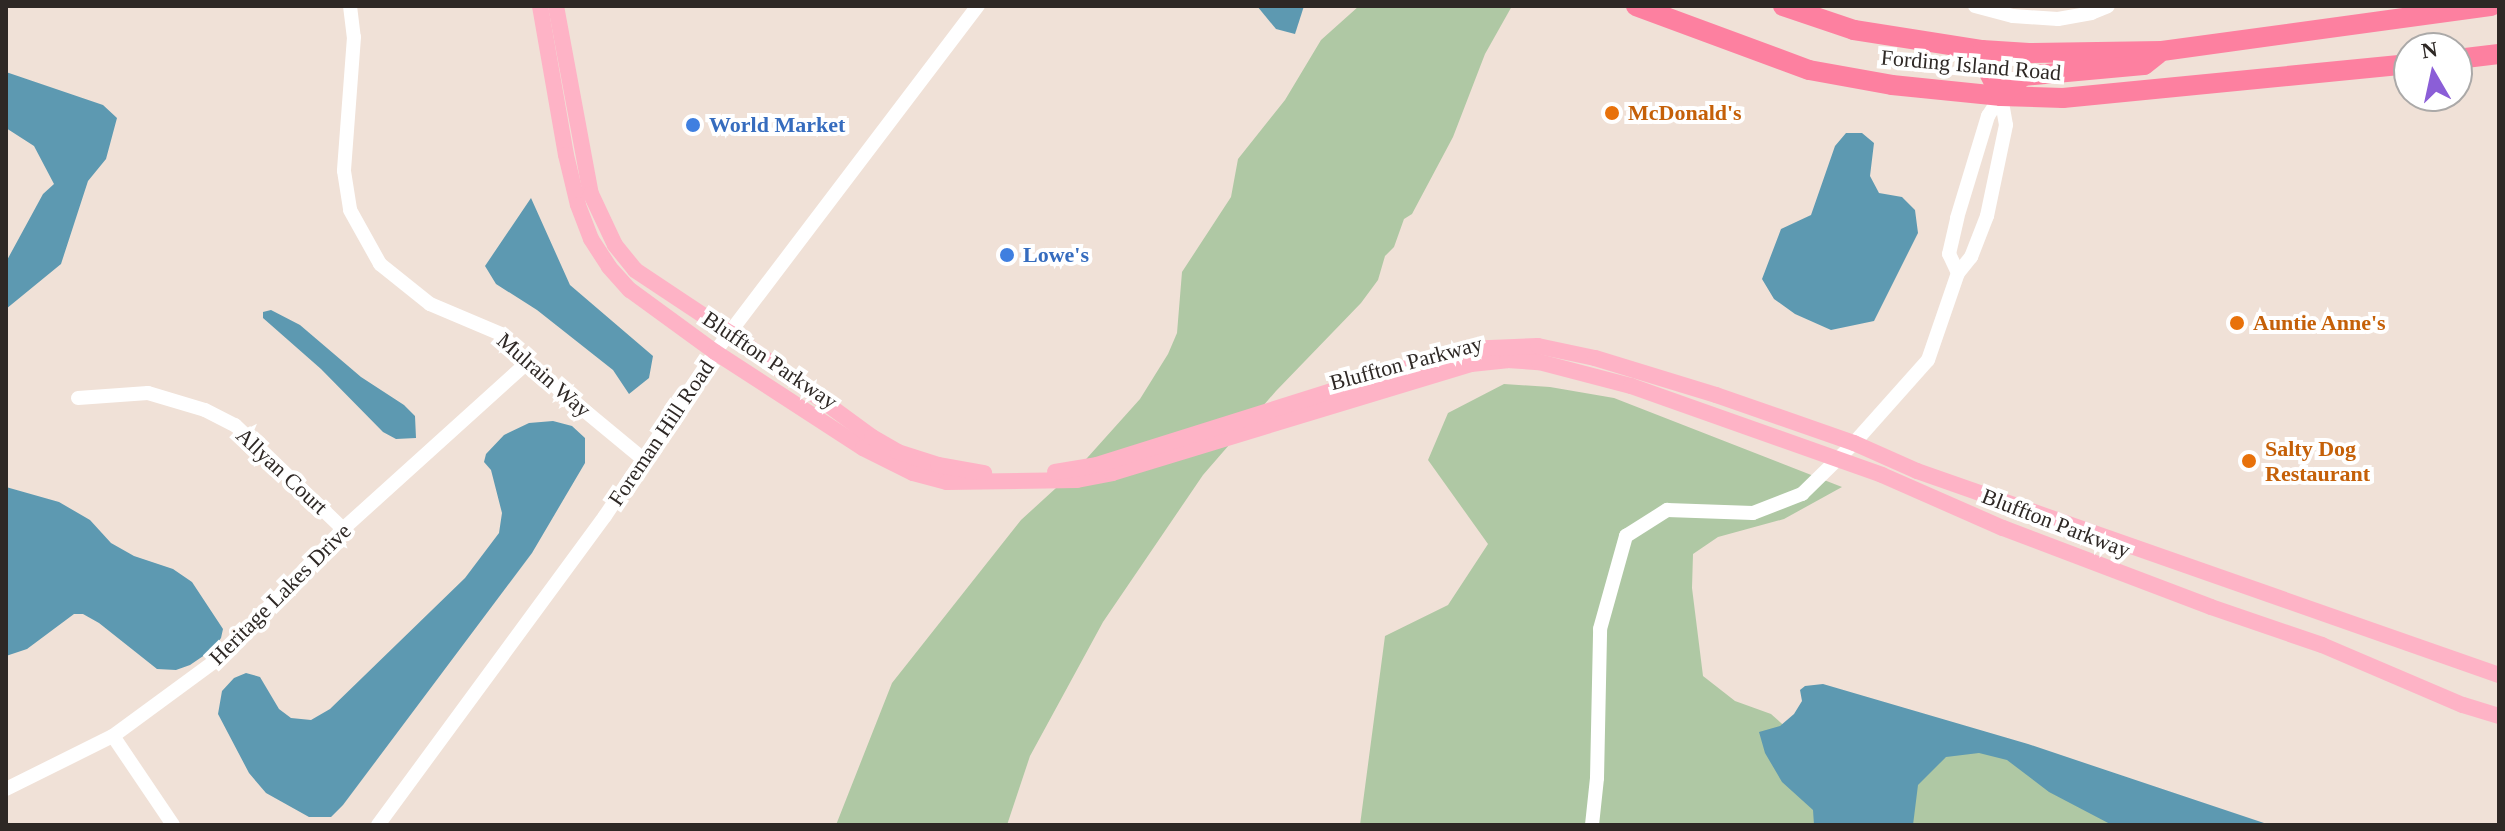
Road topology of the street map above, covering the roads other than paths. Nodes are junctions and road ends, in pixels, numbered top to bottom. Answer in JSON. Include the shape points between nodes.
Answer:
{"nodes":[{"id":1,"x":350,"y":6,"type":"edge"},
{"id":2,"x":540,"y":6,"type":"edge"},
{"id":3,"x":556,"y":6,"type":"edge"},
{"id":4,"x":978,"y":6,"type":"edge"},
{"id":5,"x":1636,"y":6,"type":"edge"},
{"id":6,"x":1783,"y":6,"type":"edge"},
{"id":7,"x":1975,"y":6,"type":"edge"},
{"id":8,"x":2108,"y":6,"type":"edge"},
{"id":9,"x":2490,"y":6,"type":"edge"},
{"id":10,"x":2499,"y":7,"type":"edge"},
{"id":11,"x":1949,"y":45,"type":"junction"},
{"id":12,"x":2162,"y":51,"type":"junction"},
{"id":13,"x":2499,"y":54,"type":"edge"},
{"id":14,"x":2473,"y":57,"type":"edge"},
{"id":15,"x":2393,"y":66,"type":"edge"},
{"id":16,"x":2001,"y":96,"type":"junction"},
{"id":17,"x":1974,"y":165,"type":"junction"},
{"id":18,"x":1996,"y":173,"type":"junction"},
{"id":19,"x":1958,"y":273,"type":"junction"},
{"id":20,"x":730,"y":333,"type":"junction"},
{"id":21,"x":715,"y":352,"type":"junction"},
{"id":22,"x":527,"y":363,"type":"junction"},
{"id":23,"x":78,"y":398,"type":"dead end"},
{"id":24,"x":1854,"y":443,"type":"junction"},
{"id":25,"x":643,"y":459,"type":"junction"},
{"id":26,"x":1838,"y":460,"type":"junction"},
{"id":27,"x":343,"y":529,"type":"junction"},
{"id":28,"x":2499,"y":675,"type":"edge"},
{"id":29,"x":2499,"y":716,"type":"edge"},
{"id":30,"x":113,"y":736,"type":"junction"},
{"id":31,"x":6,"y":789,"type":"edge"},
{"id":32,"x":173,"y":825,"type":"edge"},
{"id":33,"x":378,"y":825,"type":"edge"},
{"id":34,"x":1592,"y":825,"type":"edge"}],
"edges":[{"from":1,"to":22,"type":"street","name":"Mulrain Way","via":[[354,37],[344,171],[350,210],[380,264],[430,304],[501,334]]},
{"from":2,"to":21,"type":"main road","name":"Bluffton Parkway","via":[[566,155],[591,239],[630,290]]},
{"from":3,"to":20,"type":"main road","name":"Bluffton Parkway","via":[[581,154],[601,221],[635,270]]},
{"from":4,"to":20,"type":"street","name":"Foreman Hill Road"},
{"from":5,"to":16,"type":"highway","name":"Fording Island Road","via":[[1809,70]]},
{"from":6,"to":11,"type":"highway","name":"Fording Island Road","via":[[1854,30]]},
{"from":7,"to":8,"type":"street","via":[[2058,19]]},
{"from":9,"to":10,"type":"highway","name":"Fording Island Road"},
{"from":9,"to":12,"type":"highway","name":"Fording Island Road"},
{"from":11,"to":12,"type":"highway","name":"Fording Island Road","via":[[2029,53]]},
{"from":11,"to":16,"type":"highway","via":[[1984,63]]},
{"from":12,"to":16,"type":"highway","via":[[2144,65],[2023,76]]},
{"from":13,"to":14,"type":"highway"},
{"from":15,"to":16,"type":"highway","name":"Fording Island Road","via":[[2063,98]]},
{"from":16,"to":17,"type":"street","via":[[1988,116]]},
{"from":16,"to":18,"type":"street","via":[[2006,125]]},
{"from":17,"to":18,"type":"street"},
{"from":17,"to":19,"type":"street","via":[[1949,254]]},
{"from":18,"to":19,"type":"street","via":[[1987,216],[1971,257]]},
{"from":19,"to":24,"type":"street","via":[[1928,360]]},
{"from":20,"to":21,"type":"street","name":"Foreman Hill Road"},
{"from":20,"to":24,"type":"main road","name":"Bluffton Parkway","via":[[872,437],[898,452],[972,473],[1058,472],[1097,465],[1466,349],[1507,344],[1595,358]]},
{"from":21,"to":25,"type":"street","name":"Foreman Hill Road"},
{"from":21,"to":26,"type":"main road","name":"Bluffton Parkway","via":[[863,448],[913,473],[947,482],[1044,483],[1112,473],[1471,364],[1507,360],[1539,362],[1631,386]]},
{"from":22,"to":25,"type":"street","name":"Mulrain Way"},
{"from":22,"to":27,"type":"street","name":"Heritage Lakes Drive"},
{"from":23,"to":27,"type":"street","name":"Allyan Court","via":[[148,393],[215,415],[235,425]]},
{"from":24,"to":26,"type":"street"},
{"from":24,"to":28,"type":"main road","name":"Bluffton Parkway","via":[[1930,476]]},
{"from":25,"to":33,"type":"street","name":"Foreman Hill Road"},
{"from":26,"to":29,"type":"main road","name":"Bluffton Parkway"},
{"from":26,"to":34,"type":"street","via":[[1802,494],[1753,513],[1667,510],[1626,536],[1600,629]]},
{"from":27,"to":30,"type":"street","name":"Heritage Lakes Drive","via":[[222,656]]},
{"from":30,"to":31,"type":"street","name":"Heritage Lakes Drive"},
{"from":30,"to":32,"type":"street"}]}
